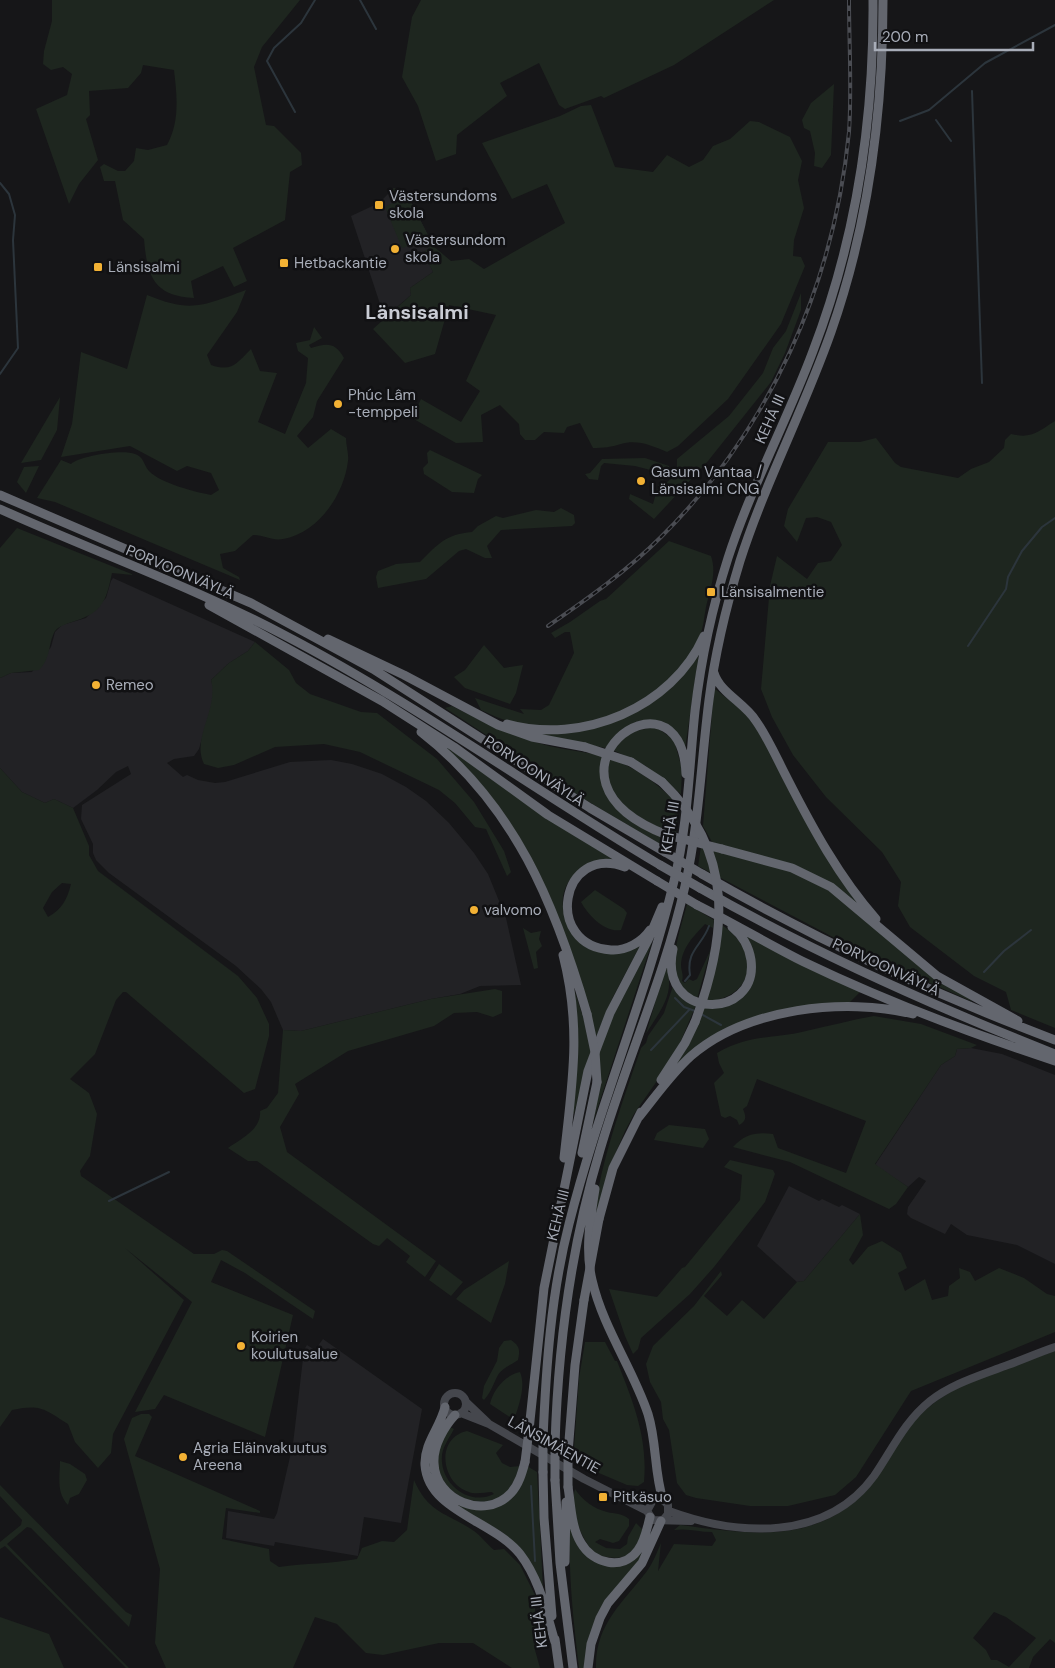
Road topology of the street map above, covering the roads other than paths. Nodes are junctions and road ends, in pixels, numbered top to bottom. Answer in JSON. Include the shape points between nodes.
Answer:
{"nodes":[{"id":1,"x":873,"y":0,"type":"edge"},
{"id":2,"x":883,"y":0,"type":"edge"},
{"id":3,"x":0,"y":495,"type":"edge"},
{"id":4,"x":0,"y":509,"type":"edge"},
{"id":5,"x":175,"y":584,"type":"junction"},
{"id":6,"x":251,"y":603,"type":"junction"},
{"id":7,"x":711,"y":622,"type":"junction"},
{"id":8,"x":713,"y":671,"type":"junction"},
{"id":9,"x":449,"y":700,"type":"junction"},
{"id":10,"x":382,"y":701,"type":"junction"},
{"id":11,"x":688,"y":806,"type":"junction"},
{"id":12,"x":675,"y":880,"type":"junction"},
{"id":13,"x":656,"y":881,"type":"junction"},
{"id":14,"x":543,"y":888,"type":"junction"},
{"id":15,"x":714,"y":913,"type":"junction"},
{"id":16,"x":656,"y":921,"type":"junction"},
{"id":17,"x":673,"y":933,"type":"junction"},
{"id":18,"x":911,"y":955,"type":"junction"},
{"id":19,"x":942,"y":1021,"type":"junction"},
{"id":20,"x":1055,"y":1039,"type":"edge"},
{"id":21,"x":1055,"y":1054,"type":"edge"},
{"id":22,"x":1055,"y":1061,"type":"edge"},
{"id":23,"x":639,"y":1117,"type":"junction"},
{"id":24,"x":599,"y":1154,"type":"junction"},
{"id":25,"x":560,"y":1206,"type":"junction"},
{"id":26,"x":569,"y":1225,"type":"junction"},
{"id":27,"x":1055,"y":1347,"type":"edge"},
{"id":28,"x":466,"y":1402,"type":"junction"},
{"id":29,"x":445,"y":1408,"type":"junction"},
{"id":30,"x":458,"y":1414,"type":"junction"},
{"id":31,"x":489,"y":1424,"type":"junction"},
{"id":32,"x":568,"y":1487,"type":"junction"},
{"id":33,"x":605,"y":1490,"type":"junction"},
{"id":34,"x":658,"y":1500,"type":"junction"},
{"id":35,"x":669,"y":1511,"type":"junction"},
{"id":36,"x":649,"y":1514,"type":"junction"},
{"id":37,"x":662,"y":1520,"type":"junction"},
{"id":38,"x":703,"y":1521,"type":"junction"},
{"id":39,"x":555,"y":1642,"type":"junction"},
{"id":40,"x":570,"y":1644,"type":"junction"},
{"id":41,"x":558,"y":1668,"type":"edge"},
{"id":42,"x":574,"y":1668,"type":"edge"},
{"id":43,"x":588,"y":1668,"type":"edge"}],
"edges":[{"from":1,"to":7,"type":"highway","name":"KEHÄ III","via":[[866,135],[860,182],[842,260],[815,347],[736,536]]},
{"from":2,"to":8,"type":"highway","name":"KEHÄ III","via":[[877,129],[858,242],[821,360],[744,548]]},
{"from":3,"to":6,"type":"highway","name":"PORVOONVÄYLÄ"},
{"from":4,"to":5,"type":"highway","name":"PORVOONVÄYLÄ"},
{"from":5,"to":10,"type":"highway"},
{"from":5,"to":21,"type":"highway","name":"PORVOONVÄYLÄ","bridge":true,"via":[[277,631],[357,674],[583,819],[780,932],[958,1015]]},
{"from":6,"to":9,"type":"highway","via":[[404,675]]},
{"from":6,"to":20,"type":"highway","name":"PORVOONVÄYLÄ","bridge":true,"via":[[372,668],[582,803],[786,920],[986,1014]]},
{"from":7,"to":9,"type":"highway","via":[[682,672],[648,700],[601,724],[549,730],[514,726]]},
{"from":7,"to":11,"type":"highway","name":"KEHÄ III","via":[[696,706]]},
{"from":8,"to":17,"type":"highway","name":"KEHÄ III","via":[[692,858]]},
{"from":8,"to":18,"type":"highway","via":[[718,683],[746,708],[760,726],[816,830],[855,892]]},
{"from":9,"to":23,"type":"highway","bridge":true,"via":[[532,738],[585,747],[631,762],[662,782],[685,805],[703,834],[715,864],[719,889],[718,929],[710,977],[685,1043]]},
{"from":10,"to":13,"type":"highway","via":[[454,747],[548,815]]},
{"from":10,"to":14,"type":"highway","via":[[443,751],[482,791],[522,848]]},
{"from":11,"to":12,"type":"highway","name":"KEHÄ III"},
{"from":11,"to":18,"type":"highway","bridge":true,"via":[[684,753],[671,730],[658,723],[642,724],[616,739],[604,766],[606,783],[613,799],[638,822],[668,835],[783,865],[824,884],[842,895]]},
{"from":12,"to":16,"type":"highway"},
{"from":12,"to":26,"type":"highway","name":"KEHÄ III","via":[[588,1153]]},
{"from":13,"to":15,"type":"highway","bridge":true},
{"from":13,"to":16,"type":"highway","via":[[614,863],[596,865],[572,883],[566,906],[578,935],[588,944],[602,949],[620,950],[632,945],[648,934]]},
{"from":14,"to":25,"type":"highway","via":[[572,991],[575,1025],[575,1056]]},
{"from":14,"to":26,"type":"highway","bridge":true,"via":[[560,928],[587,1014],[595,1052],[597,1082],[570,1206]]},
{"from":15,"to":17,"type":"highway","via":[[739,932],[750,955],[750,978],[732,1000],[707,1005],[681,992],[672,978]]},
{"from":15,"to":19,"type":"highway","via":[[803,961]]},
{"from":16,"to":25,"type":"highway","via":[[610,1012],[588,1070]]},
{"from":17,"to":24,"type":"highway","name":"KEHÄ III"},
{"from":18,"to":20,"type":"highway","via":[[961,991]]},
{"from":19,"to":22,"type":"highway"},
{"from":19,"to":23,"type":"highway","via":[[853,1006],[809,1009],[753,1022],[724,1034],[692,1055]]},
{"from":23,"to":32,"type":"highway","bridge":true,"via":[[614,1168],[599,1219],[575,1365]]},
{"from":24,"to":34,"type":"highway","via":[[589,1229],[592,1279],[604,1315],[648,1414],[656,1455]]},
{"from":24,"to":40,"type":"highway","name":"KEHÄ III","bridge":true,"via":[[581,1221],[558,1377],[555,1480],[560,1563]]},
{"from":25,"to":30,"type":"highway","bridge":true,"via":[[544,1288],[525,1462],[514,1489],[499,1502],[477,1506],[457,1500],[441,1484],[434,1462],[436,1448]]},
{"from":26,"to":39,"type":"highway","name":"KEHÄ III","bridge":true,"via":[[553,1315],[543,1438],[546,1558]]},
{"from":27,"to":38,"type":"main road","via":[[962,1381],[931,1401],[900,1433],[866,1486],[827,1515],[773,1529],[724,1526]]},
{"from":28,"to":29,"type":"main road","via":[[463,1396],[452,1393],[446,1397]]},
{"from":28,"to":30,"type":"main road"},
{"from":28,"to":31,"type":"main road","name":"LÄNSIMÄENTIE"},
{"from":29,"to":30,"type":"main road"},
{"from":29,"to":39,"type":"highway","via":[[425,1456],[432,1486],[448,1504],[490,1528],[519,1553],[539,1586]]},
{"from":30,"to":31,"type":"main road","name":"LÄNSIMÄENTIE"},
{"from":31,"to":33,"type":"main road","name":"LÄNSIMÄENTIE"},
{"from":32,"to":36,"type":"highway","via":[[578,1537],[586,1550],[602,1562],[621,1562],[637,1552],[645,1537]]},
{"from":32,"to":40,"type":"highway","via":[[565,1537]]},
{"from":33,"to":34,"type":"main road","name":"LÄNSIMÄENTIE"},
{"from":33,"to":36,"type":"main road","name":"LÄNSIMÄENTIE"},
{"from":34,"to":35,"type":"main road","via":[[668,1505]]},
{"from":34,"to":36,"type":"main road"},
{"from":35,"to":37,"type":"main road"},
{"from":35,"to":38,"type":"main road"},
{"from":36,"to":37,"type":"main road","name":"LÄNSIMÄENTIE"},
{"from":37,"to":38,"type":"main road"},
{"from":37,"to":43,"type":"highway","via":[[642,1563],[608,1603],[600,1618],[591,1644]]},
{"from":39,"to":41,"type":"highway","name":"KEHÄ III"},
{"from":40,"to":42,"type":"highway","name":"KEHÄ III"}]}
